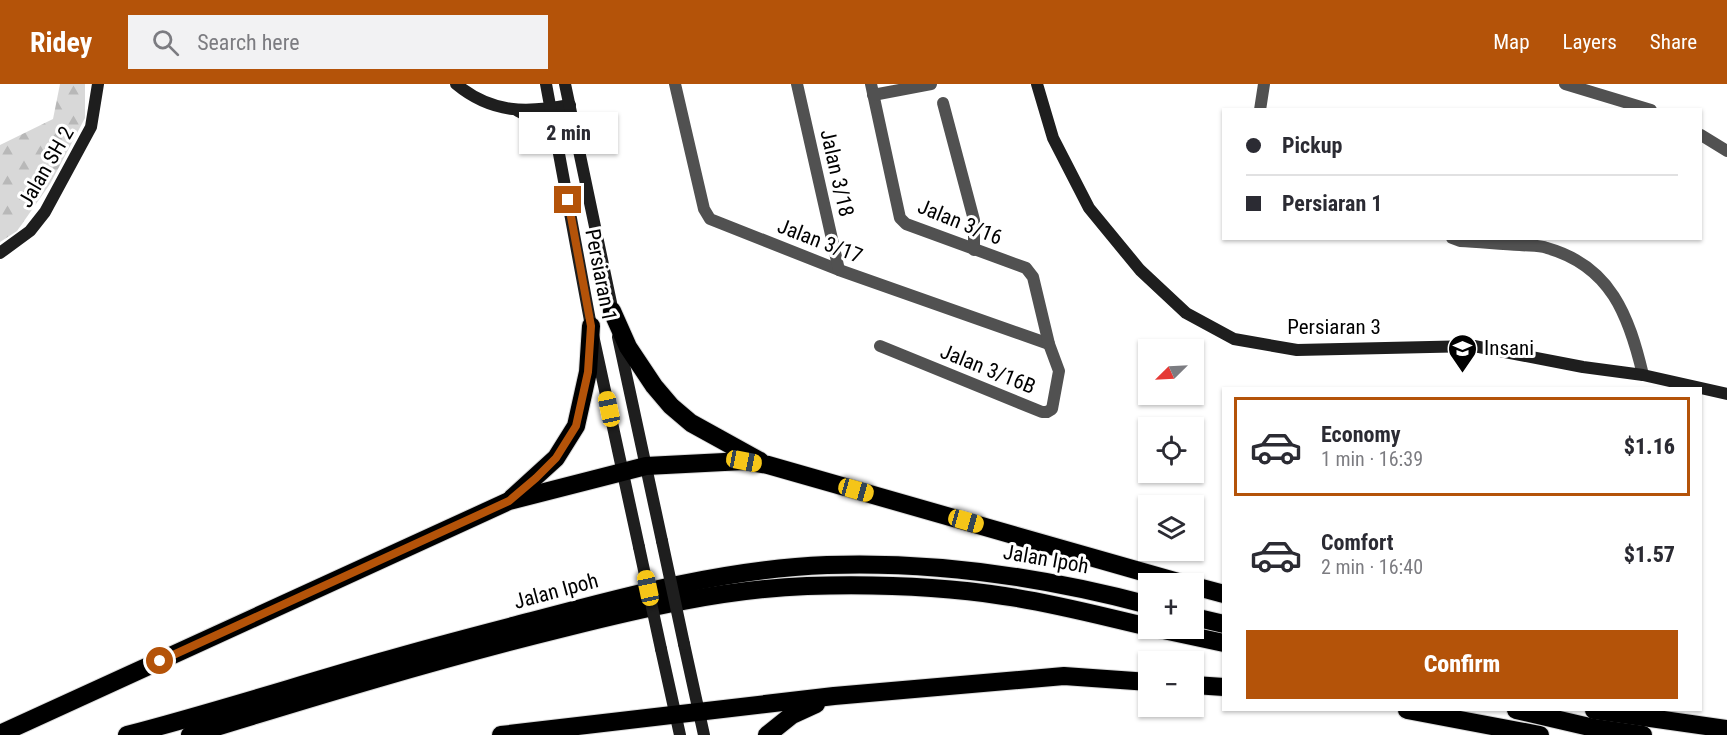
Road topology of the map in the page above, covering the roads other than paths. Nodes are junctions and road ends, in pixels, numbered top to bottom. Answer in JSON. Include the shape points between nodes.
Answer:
{"nodes":[{"id":1,"x":98,"y":84,"type":"edge"},
{"id":2,"x":456,"y":84,"type":"edge"},
{"id":3,"x":546,"y":84,"type":"edge"},
{"id":4,"x":565,"y":84,"type":"edge"},
{"id":5,"x":675,"y":84,"type":"edge"},
{"id":6,"x":797,"y":84,"type":"edge"},
{"id":7,"x":931,"y":84,"type":"edge"},
{"id":8,"x":1037,"y":84,"type":"edge"},
{"id":9,"x":1264,"y":84,"type":"edge"},
{"id":10,"x":1565,"y":84,"type":"edge"},
{"id":11,"x":872,"y":90,"type":"edge"},
{"id":12,"x":943,"y":102,"type":"dead end"},
{"id":13,"x":570,"y":105,"type":"junction"},
{"id":14,"x":551,"y":108,"type":"junction"},
{"id":15,"x":1260,"y":108,"type":"edge"},
{"id":16,"x":1644,"y":108,"type":"edge"},
{"id":17,"x":518,"y":111,"type":"junction"},
{"id":18,"x":1702,"y":136,"type":"edge"},
{"id":19,"x":1727,"y":151,"type":"edge"},
{"id":20,"x":560,"y":158,"type":"junction"},
{"id":21,"x":1457,"y":240,"type":"edge"},
{"id":22,"x":974,"y":250,"type":"junction"},
{"id":23,"x":0,"y":253,"type":"edge"},
{"id":24,"x":839,"y":270,"type":"junction"},
{"id":25,"x":612,"y":311,"type":"junction"},
{"id":26,"x":591,"y":326,"type":"junction"},
{"id":27,"x":1049,"y":344,"type":"junction"},
{"id":28,"x":880,"y":346,"type":"dead end"},
{"id":29,"x":1643,"y":375,"type":"junction"},
{"id":30,"x":1696,"y":387,"type":"edge"},
{"id":31,"x":1702,"y":388,"type":"edge"},
{"id":32,"x":1727,"y":394,"type":"edge"},
{"id":33,"x":768,"y":465,"type":"junction"},
{"id":34,"x":646,"y":466,"type":"junction"},
{"id":35,"x":622,"y":472,"type":"junction"},
{"id":36,"x":509,"y":501,"type":"junction"},
{"id":37,"x":1146,"y":573,"type":"edge"},
{"id":38,"x":1204,"y":589,"type":"edge"},
{"id":39,"x":1222,"y":593,"type":"edge"},
{"id":40,"x":1138,"y":602,"type":"edge"},
{"id":41,"x":1204,"y":619,"type":"edge"},
{"id":42,"x":1138,"y":624,"type":"edge"},
{"id":43,"x":1222,"y":624,"type":"edge"},
{"id":44,"x":1204,"y":639,"type":"edge"},
{"id":45,"x":1222,"y":643,"type":"edge"},
{"id":46,"x":1138,"y":681,"type":"edge"},
{"id":47,"x":1204,"y":686,"type":"edge"},
{"id":48,"x":1222,"y":687,"type":"edge"},
{"id":49,"x":834,"y":696,"type":"junction"},
{"id":50,"x":1412,"y":711,"type":"edge"},
{"id":51,"x":1520,"y":711,"type":"edge"},
{"id":52,"x":1601,"y":711,"type":"edge"},
{"id":53,"x":1660,"y":711,"type":"edge"},
{"id":54,"x":700,"y":712,"type":"junction"},
{"id":55,"x":676,"y":715,"type":"junction"},
{"id":56,"x":1726,"y":729,"type":"edge"},
{"id":57,"x":0,"y":734,"type":"edge"},
{"id":58,"x":127,"y":735,"type":"edge"},
{"id":59,"x":190,"y":735,"type":"edge"},
{"id":60,"x":501,"y":735,"type":"edge"},
{"id":61,"x":533,"y":735,"type":"edge"},
{"id":62,"x":567,"y":735,"type":"edge"},
{"id":63,"x":680,"y":735,"type":"edge"},
{"id":64,"x":704,"y":735,"type":"edge"},
{"id":65,"x":767,"y":735,"type":"edge"},
{"id":66,"x":1540,"y":735,"type":"edge"},
{"id":67,"x":1642,"y":735,"type":"edge"}],
"edges":[{"from":1,"to":23,"type":"main road","name":"Jalan SH 2","via":[[91,128],[45,212],[30,231]]},
{"from":2,"to":17,"type":"main road","via":[[480,99]]},
{"from":3,"to":14,"type":"main road","name":"Persiaran 1"},
{"from":4,"to":13,"type":"main road","name":"Persiaran 1"},
{"from":5,"to":24,"type":"street","name":"Jalan 3/17","via":[[704,209],[710,219]]},
{"from":6,"to":24,"type":"street","name":"Jalan 3/18"},
{"from":7,"to":11,"type":"street"},
{"from":8,"to":29,"type":"main road","name":"Persiaran 3","via":[[1053,138],[1089,208],[1140,270],[1186,313],[1234,339],[1298,350],[1474,346]]},
{"from":9,"to":15,"type":"street"},
{"from":10,"to":16,"type":"street"},
{"from":11,"to":22,"type":"street","name":"Jalan 3/16","via":[[900,218],[906,224]]},
{"from":12,"to":22,"type":"street","via":[[974,220]]},
{"from":13,"to":14,"type":"main road"},
{"from":13,"to":25,"type":"main road","name":"Persiaran 1"},
{"from":14,"to":17,"type":"main road"},
{"from":14,"to":20,"type":"main road","name":"Persiaran 1"},
{"from":17,"to":20,"type":"main road","via":[[548,131]]},
{"from":18,"to":19,"type":"street"},
{"from":20,"to":26,"type":"main road","name":"Persiaran 1"},
{"from":21,"to":29,"type":"street","via":[[1546,247],[1585,265],[1598,275],[1623,310]]},
{"from":22,"to":27,"type":"street","name":"Jalan 3/16","via":[[1026,268],[1033,277]]},
{"from":24,"to":27,"type":"street","name":"Jalan 3/17"},
{"from":25,"to":33,"type":"highway","via":[[628,347],[671,406],[691,423]]},
{"from":25,"to":34,"type":"main road","name":"Persiaran 1"},
{"from":26,"to":35,"type":"main road","name":"Persiaran 1"},
{"from":26,"to":36,"type":"highway","via":[[588,372],[576,426],[556,458]]},
{"from":27,"to":28,"type":"street","name":"Jalan 3/16B","via":[[1059,371],[1052,409],[1047,412]]},
{"from":29,"to":30,"type":"main road","name":"Persiaran 3"},
{"from":31,"to":32,"type":"main road","name":"Persiaran 3"},
{"from":33,"to":34,"type":"highway","via":[[744,461]]},
{"from":33,"to":37,"type":"highway"},
{"from":34,"to":35,"type":"highway"},
{"from":34,"to":54,"type":"main road","name":"Persiaran 1","bridge":true},
{"from":35,"to":36,"type":"highway"},
{"from":35,"to":55,"type":"main road","name":"Persiaran 1","bridge":true},
{"from":36,"to":57,"type":"highway"},
{"from":38,"to":39,"type":"highway"},
{"from":40,"to":58,"type":"highway","name":"Jalan Ipoh","via":[[1016,576],[948,568],[824,565],[736,573],[662,586]]},
{"from":41,"to":43,"type":"highway"},
{"from":42,"to":59,"type":"highway","name":"Jalan Ipoh","via":[[1003,595],[917,587],[805,586],[727,594],[496,645]]},
{"from":44,"to":45,"type":"highway"},
{"from":46,"to":49,"type":"highway","via":[[1064,676]]},
{"from":47,"to":48,"type":"highway"},
{"from":49,"to":54,"type":"highway"},
{"from":49,"to":65,"type":"highway","via":[[792,715]]},
{"from":50,"to":66,"type":"highway"},
{"from":51,"to":67,"type":"highway"},
{"from":52,"to":56,"type":"highway"},
{"from":53,"to":56,"type":"highway"},
{"from":54,"to":55,"type":"highway"},
{"from":54,"to":64,"type":"main road","name":"Persiaran 1"},
{"from":55,"to":60,"type":"highway"},
{"from":55,"to":63,"type":"main road","name":"Persiaran 1"},
{"from":61,"to":62,"type":"highway"}]}
